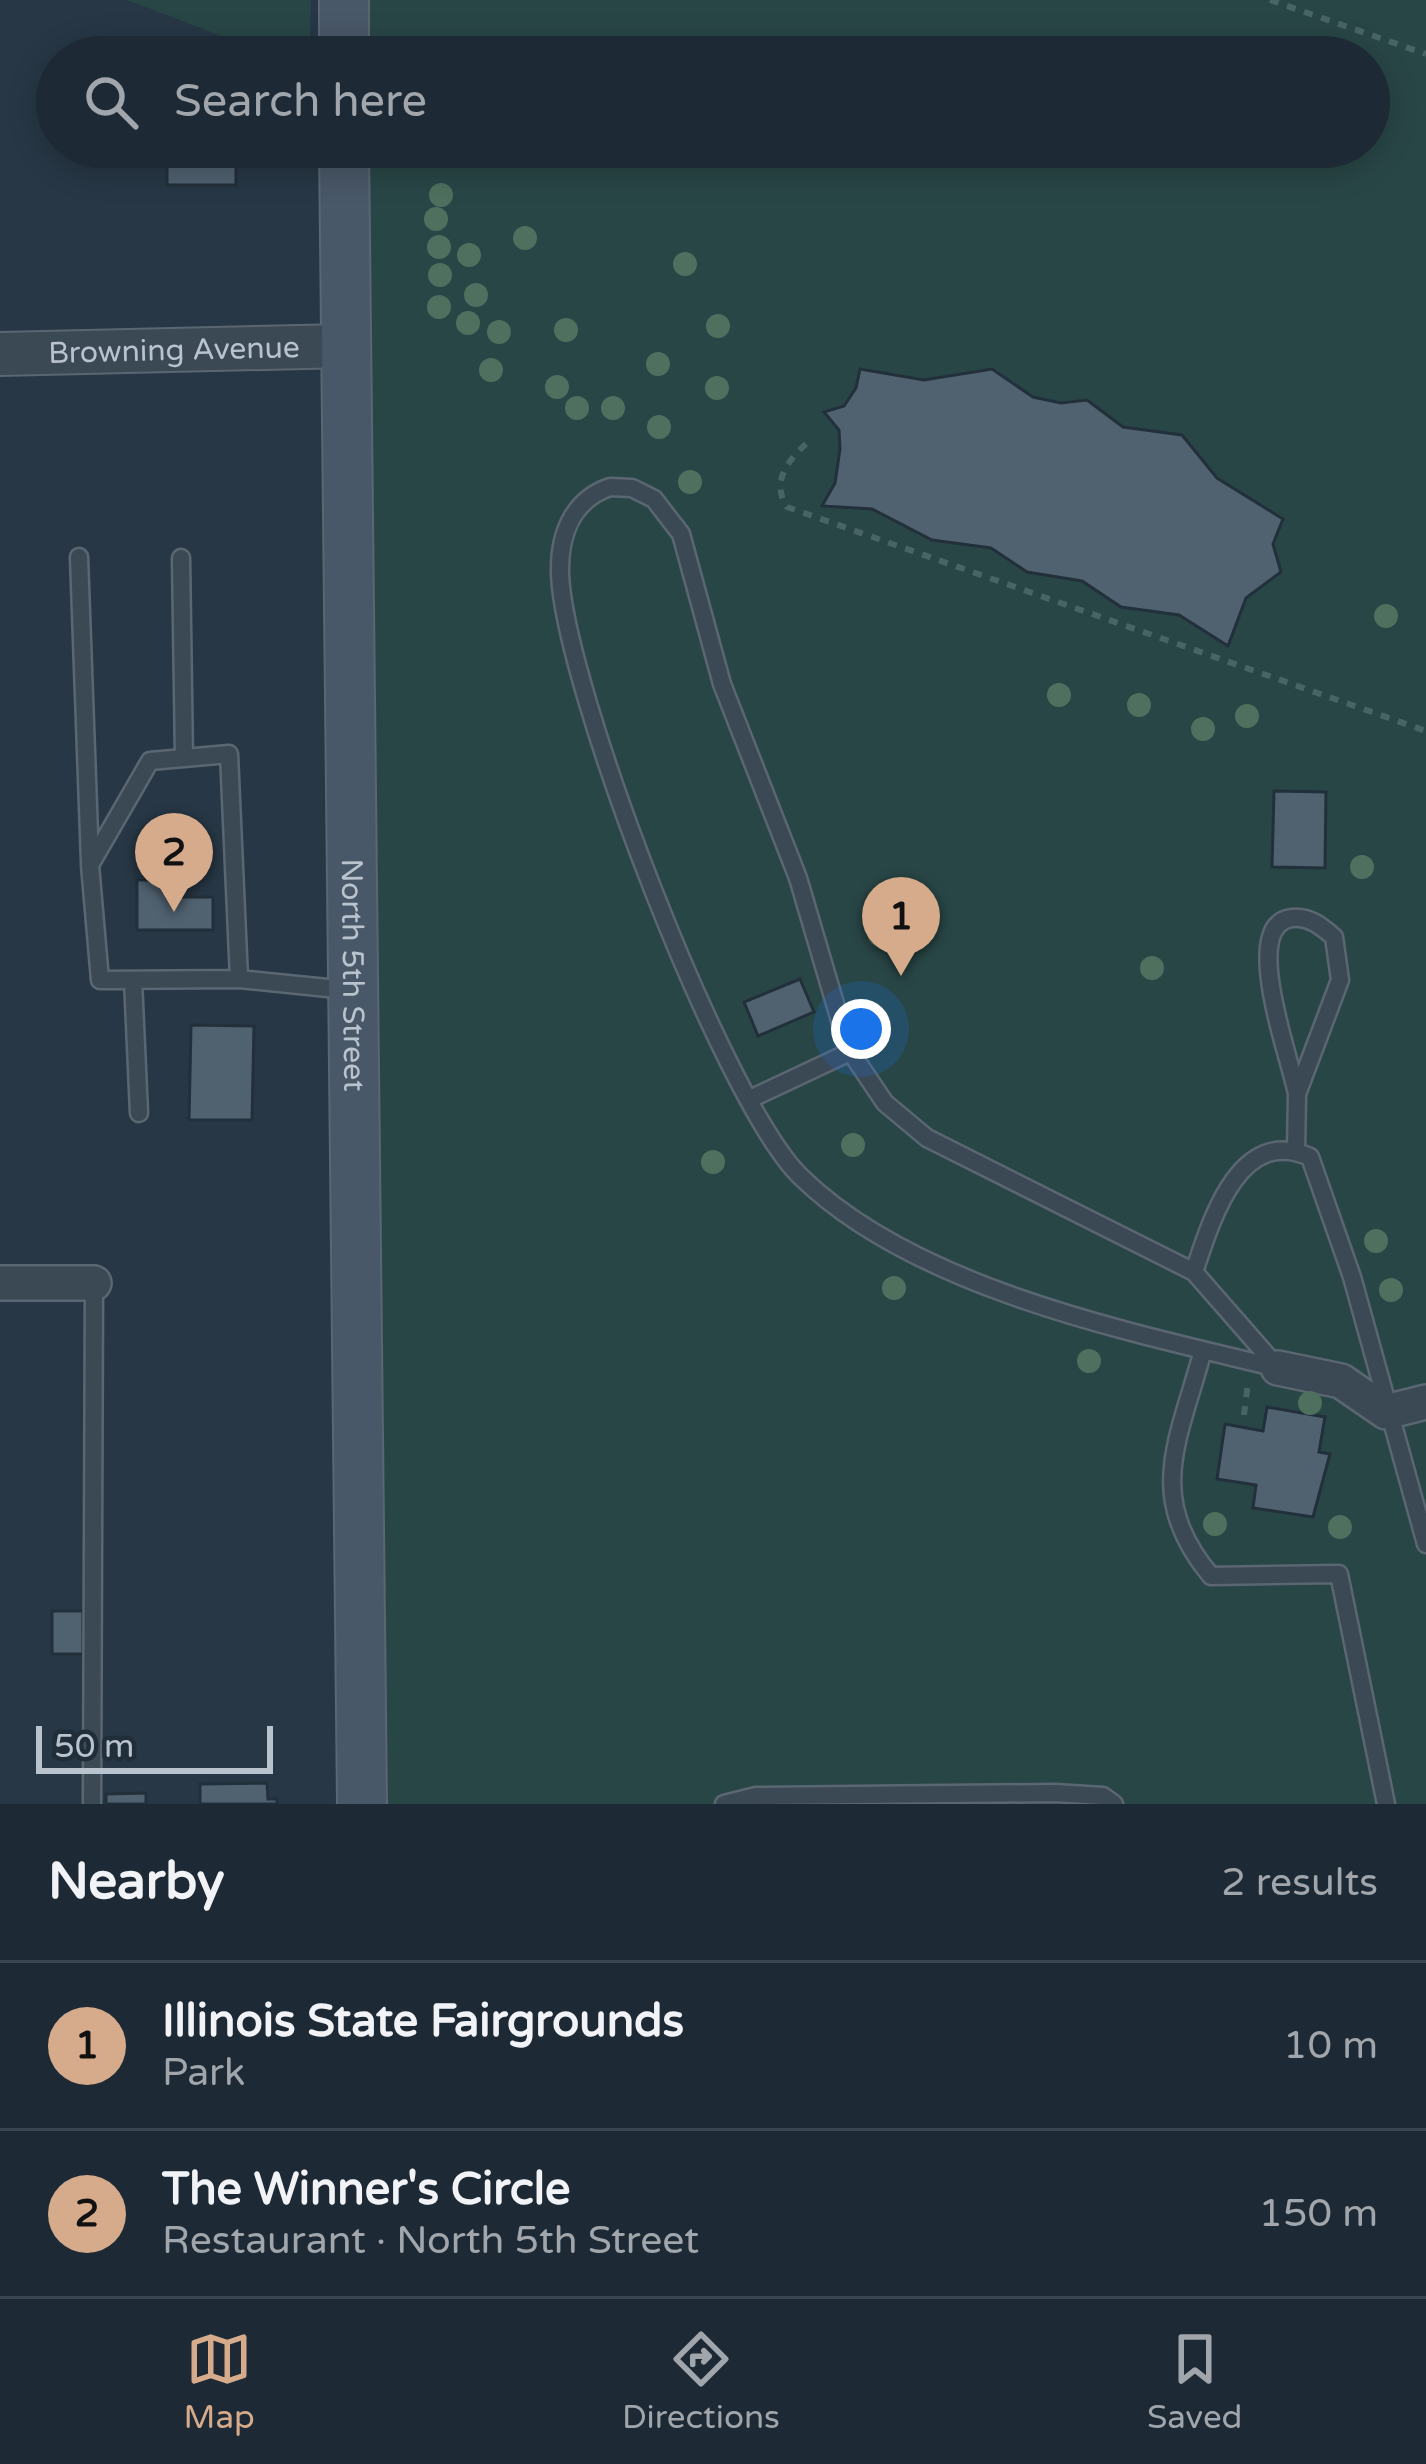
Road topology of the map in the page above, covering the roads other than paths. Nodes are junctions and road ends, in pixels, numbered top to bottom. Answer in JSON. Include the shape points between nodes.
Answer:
{"nodes":[{"id":1,"x":344,"y":0,"type":"edge"},
{"id":2,"x":344,"y":36,"type":"edge"},
{"id":3,"x":344,"y":168,"type":"edge"},
{"id":4,"x":346,"y":346,"type":"junction"},
{"id":5,"x":0,"y":354,"type":"edge"},
{"id":6,"x":80,"y":557,"type":"dead end"},
{"id":7,"x":181,"y":559,"type":"dead end"},
{"id":8,"x":184,"y":758,"type":"junction"},
{"id":9,"x":90,"y":865,"type":"junction"},
{"id":10,"x":133,"y":980,"type":"junction"},
{"id":11,"x":239,"y":980,"type":"junction"},
{"id":12,"x":354,"y":991,"type":"junction"},
{"id":13,"x":852,"y":1051,"type":"junction"},
{"id":14,"x":1297,"y":1094,"type":"junction"},
{"id":15,"x":750,"y":1099,"type":"junction"},
{"id":16,"x":139,"y":1113,"type":"dead end"},
{"id":17,"x":1296,"y":1151,"type":"junction"},
{"id":18,"x":1194,"y":1271,"type":"junction"},
{"id":19,"x":94,"y":1282,"type":"joint"},
{"id":20,"x":0,"y":1283,"type":"edge"},
{"id":21,"x":1203,"y":1350,"type":"junction"},
{"id":22,"x":1278,"y":1368,"type":"junction"},
{"id":23,"x":1426,"y":1402,"type":"edge"},
{"id":24,"x":1386,"y":1412,"type":"junction"},
{"id":25,"x":1426,"y":1544,"type":"edge"},
{"id":26,"x":92,"y":1804,"type":"edge"},
{"id":27,"x":362,"y":1804,"type":"edge"},
{"id":28,"x":724,"y":1804,"type":"edge"},
{"id":29,"x":1114,"y":1804,"type":"edge"},
{"id":30,"x":1386,"y":1804,"type":"edge"}],
"edges":[{"from":1,"to":2,"type":"main road"},
{"from":3,"to":4,"type":"main road","name":"North 5th Street"},
{"from":4,"to":5,"type":"street","name":"Browning Avenue"},
{"from":4,"to":12,"type":"main road","name":"North 5th Street"},
{"from":6,"to":9,"type":"lane"},
{"from":7,"to":8,"type":"lane"},
{"from":8,"to":9,"type":"lane","via":[[150,761]]},
{"from":8,"to":11,"type":"lane","via":[[229,754]]},
{"from":9,"to":10,"type":"lane","via":[[100,980]]},
{"from":10,"to":11,"type":"lane"},
{"from":10,"to":16,"type":"lane"},
{"from":11,"to":12,"type":"lane"},
{"from":12,"to":27,"type":"main road","name":"North 5th Street"},
{"from":13,"to":15,"type":"lane"},
{"from":13,"to":15,"type":"lane","via":[[798,878],[722,683],[681,534],[654,499],[632,488],[589,494],[564,538],[560,574],[590,707],[659,899]]},
{"from":13,"to":18,"type":"lane","via":[[885,1103],[926,1138]]},
{"from":14,"to":14,"type":"lane","via":[[1340,980],[1334,937],[1301,917],[1271,929],[1266,963]]},
{"from":14,"to":17,"type":"lane"},
{"from":15,"to":21,"type":"lane","via":[[801,1178],[902,1246],[1053,1311]]},
{"from":17,"to":18,"type":"lane","via":[[1265,1152],[1240,1171]]},
{"from":17,"to":24,"type":"lane","via":[[1310,1157],[1320,1183]]},
{"from":18,"to":22,"type":"lane"},
{"from":19,"to":20,"type":"street"},
{"from":19,"to":26,"type":"lane"},
{"from":21,"to":22,"type":"lane"},
{"from":21,"to":30,"type":"lane","via":[[1171,1468],[1182,1541],[1210,1576],[1339,1574]]},
{"from":22,"to":24,"type":"street","via":[[1340,1381]]},
{"from":23,"to":24,"type":"street"},
{"from":24,"to":25,"type":"lane"},
{"from":28,"to":29,"type":"lane","via":[[756,1796],[1055,1793]]}]}
